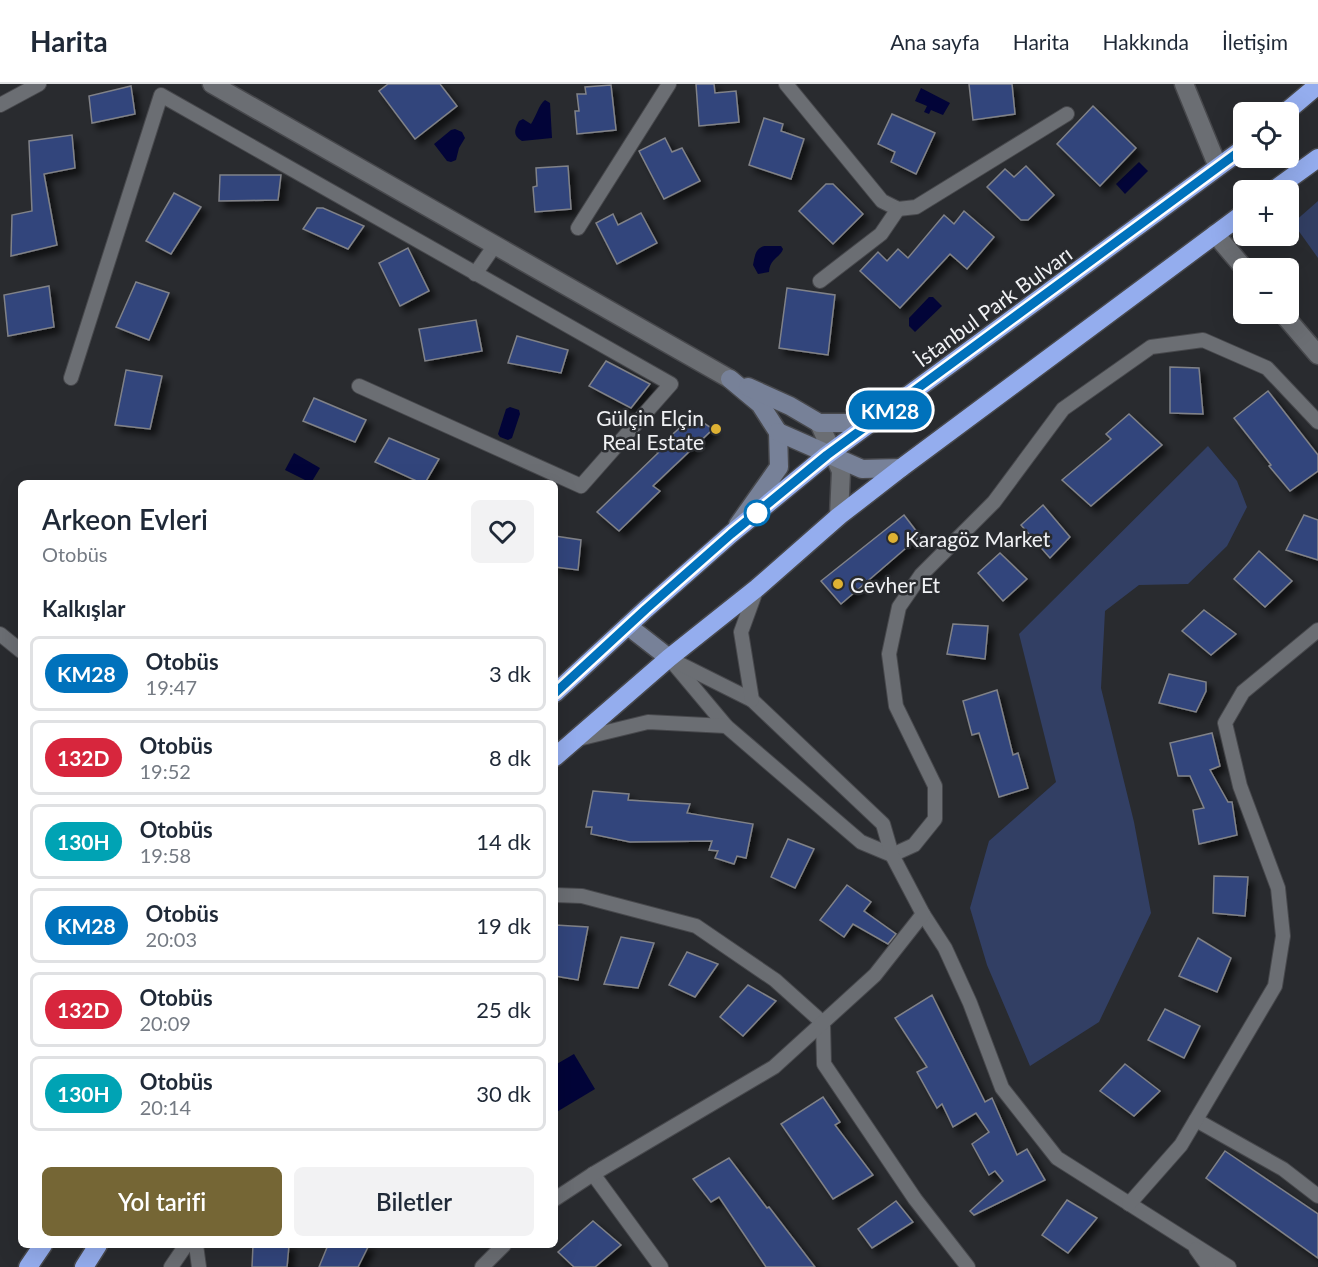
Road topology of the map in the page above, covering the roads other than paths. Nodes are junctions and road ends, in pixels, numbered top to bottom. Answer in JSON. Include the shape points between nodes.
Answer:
{"nodes":[{"id":1,"x":39,"y":84,"type":"edge"},
{"id":2,"x":212,"y":84,"type":"edge"},
{"id":3,"x":669,"y":84,"type":"edge"},
{"id":4,"x":786,"y":84,"type":"edge"},
{"id":5,"x":1184,"y":84,"type":"edge"},
{"id":6,"x":1318,"y":85,"type":"edge"},
{"id":7,"x":1298,"y":102,"type":"edge"},
{"id":8,"x":0,"y":105,"type":"edge"},
{"id":9,"x":1067,"y":114,"type":"dead end"},
{"id":10,"x":1233,"y":156,"type":"edge"},
{"id":11,"x":1318,"y":158,"type":"edge"},
{"id":12,"x":1218,"y":167,"type":"junction"},
{"id":13,"x":1288,"y":180,"type":"edge"},
{"id":14,"x":898,"y":209,"type":"junction"},
{"id":15,"x":1233,"y":221,"type":"edge"},
{"id":16,"x":578,"y":228,"type":"dead end"},
{"id":17,"x":1215,"y":234,"type":"junction"},
{"id":18,"x":495,"y":245,"type":"junction"},
{"id":19,"x":1235,"y":258,"type":"edge"},
{"id":20,"x":475,"y":273,"type":"junction"},
{"id":21,"x":820,"y":281,"type":"dead end"},
{"id":22,"x":1291,"y":324,"type":"edge"},
{"id":23,"x":1318,"y":355,"type":"edge"},
{"id":24,"x":71,"y":378,"type":"dead end"},
{"id":25,"x":730,"y":380,"type":"junction"},
{"id":26,"x":359,"y":387,"type":"dead end"},
{"id":27,"x":1318,"y":422,"type":"edge"},
{"id":28,"x":819,"y":423,"type":"junction"},
{"id":29,"x":873,"y":423,"type":"junction"},
{"id":30,"x":778,"y":432,"type":"junction"},
{"id":31,"x":832,"y":455,"type":"junction"},
{"id":32,"x":901,"y":468,"type":"junction"},
{"id":33,"x":839,"y":516,"type":"junction"},
{"id":34,"x":731,"y":534,"type":"junction"},
{"id":35,"x":757,"y":588,"type":"junction"},
{"id":36,"x":628,"y":626,"type":"junction"},
{"id":37,"x":1318,"y":630,"type":"edge"},
{"id":38,"x":0,"y":634,"type":"edge"},
{"id":39,"x":18,"y":649,"type":"edge"},
{"id":40,"x":669,"y":658,"type":"junction"},
{"id":41,"x":558,"y":690,"type":"edge"},
{"id":42,"x":752,"y":700,"type":"junction"},
{"id":43,"x":726,"y":726,"type":"junction"},
{"id":44,"x":576,"y":740,"type":"junction"},
{"id":45,"x":558,"y":755,"type":"edge"},
{"id":46,"x":892,"y":855,"type":"junction"},
{"id":47,"x":558,"y":895,"type":"edge"},
{"id":48,"x":923,"y":914,"type":"junction"},
{"id":49,"x":823,"y":1023,"type":"junction"},
{"id":50,"x":1196,"y":1120,"type":"junction"},
{"id":51,"x":593,"y":1174,"type":"junction"},
{"id":52,"x":1318,"y":1196,"type":"edge"},
{"id":53,"x":558,"y":1197,"type":"edge"},
{"id":54,"x":1129,"y":1204,"type":"junction"},
{"id":55,"x":1193,"y":1244,"type":"junction"},
{"id":56,"x":41,"y":1248,"type":"edge"},
{"id":57,"x":96,"y":1248,"type":"edge"},
{"id":58,"x":184,"y":1248,"type":"edge"},
{"id":59,"x":196,"y":1248,"type":"edge"},
{"id":60,"x":501,"y":1248,"type":"edge"},
{"id":61,"x":28,"y":1267,"type":"edge"},
{"id":62,"x":84,"y":1267,"type":"edge"},
{"id":63,"x":171,"y":1267,"type":"edge"},
{"id":64,"x":199,"y":1267,"type":"edge"},
{"id":65,"x":482,"y":1267,"type":"edge"},
{"id":66,"x":661,"y":1267,"type":"edge"},
{"id":67,"x":968,"y":1267,"type":"edge"},
{"id":68,"x":1209,"y":1267,"type":"edge"},
{"id":69,"x":1230,"y":1267,"type":"edge"}],
"edges":[{"from":1,"to":8,"type":"lane"},
{"from":2,"to":18,"type":"street"},
{"from":3,"to":16,"type":"lane"},
{"from":4,"to":14,"type":"lane","via":[[882,201]]},
{"from":5,"to":12,"type":"street"},
{"from":6,"to":7,"type":"highway"},
{"from":9,"to":14,"type":"lane","via":[[916,207]]},
{"from":10,"to":12,"type":"highway","name":"İstanbul Park Bulvarı"},
{"from":11,"to":13,"type":"highway"},
{"from":12,"to":29,"type":"highway","name":"İstanbul Park Bulvarı"},
{"from":14,"to":21,"type":"lane","via":[[881,234]]},
{"from":15,"to":17,"type":"highway"},
{"from":17,"to":19,"type":"street"},
{"from":17,"to":32,"type":"highway"},
{"from":18,"to":20,"type":"lane"},
{"from":18,"to":25,"type":"street"},
{"from":20,"to":24,"type":"lane","via":[[161,95]]},
{"from":20,"to":26,"type":"lane","via":[[671,384],[581,486]]},
{"from":22,"to":23,"type":"street"},
{"from":25,"to":28,"type":"street"},
{"from":25,"to":30,"type":"street","via":[[760,404]]},
{"from":27,"to":46,"type":"lane","via":[[1267,368],[1203,340],[1151,347],[1063,409],[994,502],[921,575],[899,607],[889,654],[896,706],[935,786],[935,819],[914,845]]},
{"from":28,"to":29,"type":"street"},
{"from":28,"to":31,"type":"street"},
{"from":29,"to":31,"type":"highway","name":"İstanbul Park Bulvarı"},
{"from":30,"to":31,"type":"street"},
{"from":30,"to":34,"type":"street","via":[[779,467]]},
{"from":31,"to":32,"type":"street","via":[[862,469]]},
{"from":31,"to":33,"type":"street","via":[[841,471]]},
{"from":31,"to":34,"type":"highway","name":"İstanbul Park Bulvarı"},
{"from":32,"to":33,"type":"highway"},
{"from":33,"to":35,"type":"highway"},
{"from":34,"to":36,"type":"highway","name":"İstanbul Park Bulvarı"},
{"from":35,"to":40,"type":"highway"},
{"from":35,"to":42,"type":"lane","via":[[741,632]]},
{"from":36,"to":40,"type":"street"},
{"from":36,"to":41,"type":"highway","name":"İstanbul Park Bulvarı"},
{"from":37,"to":50,"type":"lane","via":[[1243,692],[1225,723],[1240,786],[1278,888],[1283,936],[1275,986]]},
{"from":38,"to":39,"type":"lane"},
{"from":40,"to":42,"type":"lane"},
{"from":40,"to":43,"type":"lane"},
{"from":40,"to":44,"type":"highway"},
{"from":42,"to":46,"type":"lane","via":[[883,824]]},
{"from":43,"to":44,"type":"lane","via":[[648,722]]},
{"from":43,"to":46,"type":"lane","via":[[861,842]]},
{"from":44,"to":45,"type":"highway"},
{"from":46,"to":48,"type":"lane"},
{"from":47,"to":49,"type":"lane","via":[[582,896],[696,926],[775,980]]},
{"from":48,"to":49,"type":"lane","via":[[875,975]]},
{"from":48,"to":54,"type":"lane","via":[[970,1003],[1002,1088],[1057,1158]]},
{"from":49,"to":51,"type":"lane","via":[[774,1067]]},
{"from":49,"to":67,"type":"lane","via":[[824,1064],[915,1199]]},
{"from":50,"to":52,"type":"lane","via":[[1283,1169]]},
{"from":50,"to":54,"type":"lane","via":[[1181,1145]]},
{"from":51,"to":53,"type":"lane"},
{"from":51,"to":66,"type":"lane"},
{"from":54,"to":55,"type":"lane"},
{"from":55,"to":68,"type":"lane"},
{"from":55,"to":69,"type":"lane"},
{"from":56,"to":61,"type":"highway"},
{"from":57,"to":62,"type":"highway"},
{"from":58,"to":63,"type":"lane"},
{"from":59,"to":64,"type":"lane"},
{"from":60,"to":65,"type":"lane"}]}
